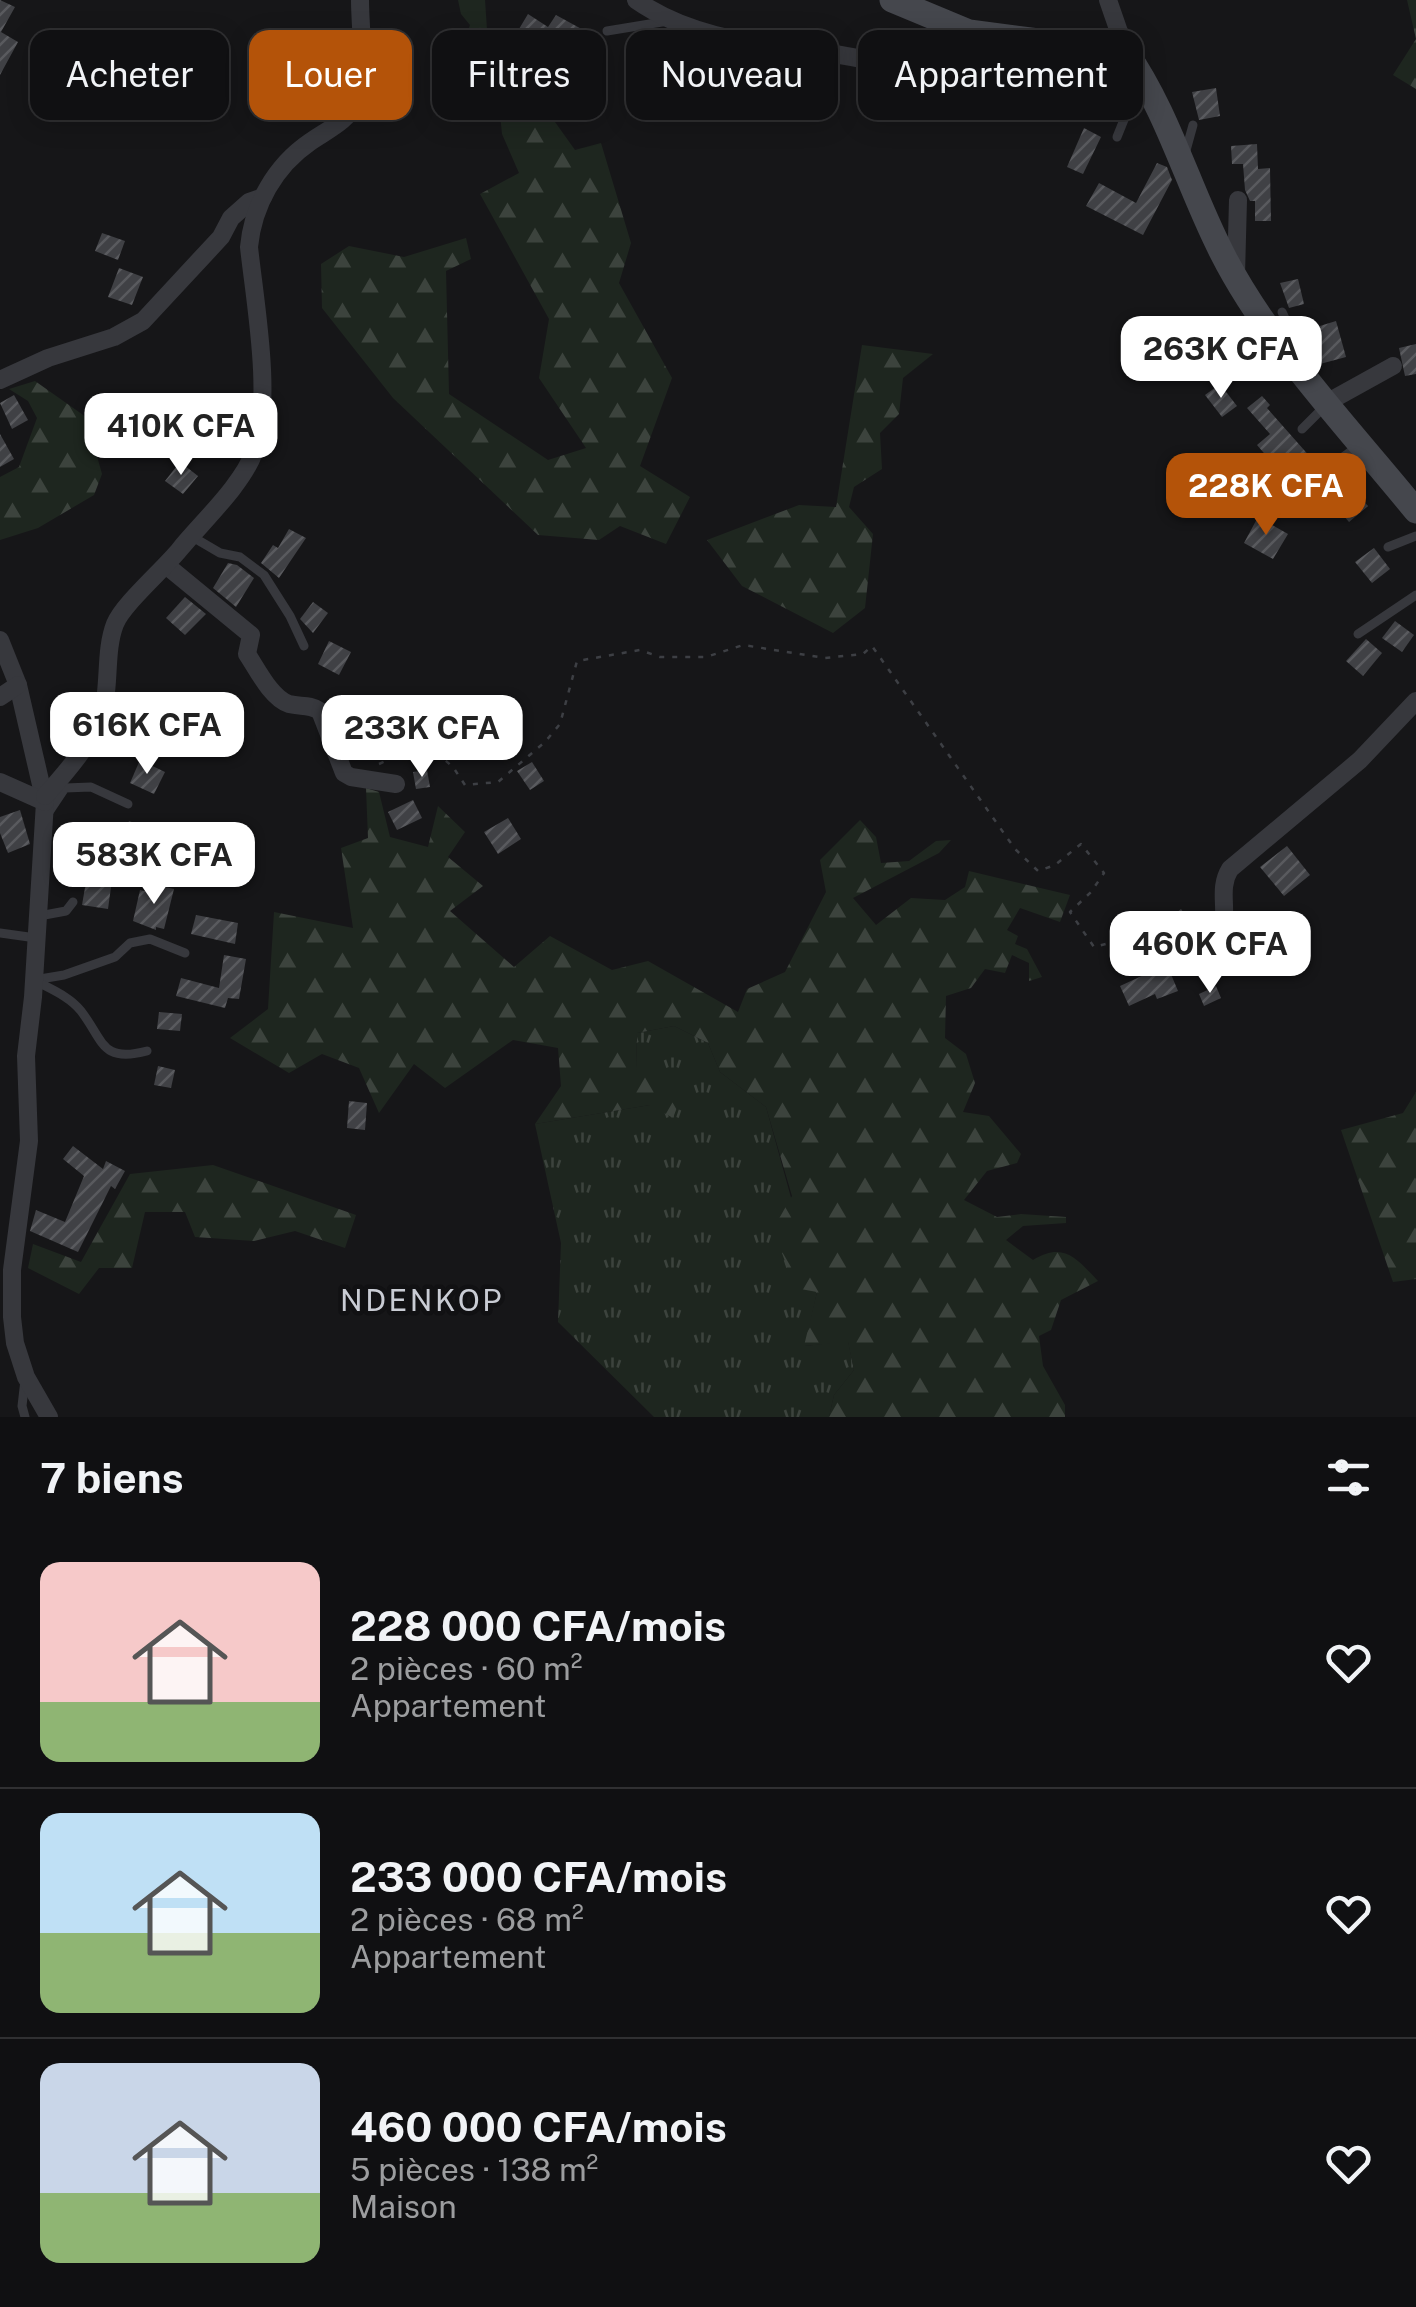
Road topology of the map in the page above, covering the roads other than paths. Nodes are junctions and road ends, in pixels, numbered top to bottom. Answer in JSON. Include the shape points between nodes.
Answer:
{"nodes":[{"id":1,"x":360,"y":0,"type":"edge"},
{"id":2,"x":636,"y":0,"type":"edge"},
{"id":3,"x":892,"y":0,"type":"edge"},
{"id":4,"x":1108,"y":0,"type":"edge"},
{"id":5,"x":671,"y":21,"type":"junction"},
{"id":6,"x":965,"y":30,"type":"edge"},
{"id":7,"x":1118,"y":30,"type":"edge"},
{"id":8,"x":607,"y":31,"type":"dead end"},
{"id":9,"x":858,"y":59,"type":"edge"},
{"id":10,"x":1143,"y":86,"type":"edge"},
{"id":11,"x":1125,"y":120,"type":"edge"},
{"id":12,"x":1193,"y":125,"type":"dead end"},
{"id":13,"x":1117,"y":137,"type":"dead end"},
{"id":14,"x":1183,"y":162,"type":"junction"},
{"id":15,"x":262,"y":197,"type":"junction"},
{"id":16,"x":1238,"y":200,"type":"dead end"},
{"id":17,"x":1236,"y":276,"type":"junction"},
{"id":18,"x":1272,"y":314,"type":"junction"},
{"id":19,"x":1392,"y":366,"type":"dead end"},
{"id":20,"x":1229,"y":374,"type":"dead end"},
{"id":21,"x":0,"y":380,"type":"edge"},
{"id":22,"x":1328,"y":402,"type":"junction"},
{"id":23,"x":1302,"y":429,"type":"dead end"},
{"id":24,"x":1361,"y":444,"type":"junction"},
{"id":25,"x":1306,"y":484,"type":"dead end"},
{"id":26,"x":1416,"y":511,"type":"edge"},
{"id":27,"x":191,"y":536,"type":"junction"},
{"id":28,"x":1416,"y":536,"type":"edge"},
{"id":29,"x":1388,"y":547,"type":"dead end"},
{"id":30,"x":166,"y":566,"type":"junction"},
{"id":31,"x":1416,"y":595,"type":"edge"},
{"id":32,"x":1358,"y":634,"type":"dead end"},
{"id":33,"x":0,"y":640,"type":"edge"},
{"id":34,"x":304,"y":646,"type":"dead end"},
{"id":35,"x":18,"y":685,"type":"junction"},
{"id":36,"x":0,"y":697,"type":"edge"},
{"id":37,"x":1416,"y":701,"type":"edge"},
{"id":38,"x":0,"y":782,"type":"edge"},
{"id":39,"x":396,"y":784,"type":"dead end"},
{"id":40,"x":128,"y":804,"type":"dead end"},
{"id":41,"x":45,"y":805,"type":"junction"},
{"id":42,"x":73,"y":902,"type":"dead end"},
{"id":43,"x":38,"y":916,"type":"junction"},
{"id":44,"x":0,"y":933,"type":"edge"},
{"id":45,"x":36,"y":938,"type":"junction"},
{"id":46,"x":186,"y":953,"type":"dead end"},
{"id":47,"x":1189,"y":956,"type":"road end"},
{"id":48,"x":34,"y":980,"type":"junction"},
{"id":49,"x":147,"y":1050,"type":"dead end"},
{"id":50,"x":26,"y":1377,"type":"junction"},
{"id":51,"x":25,"y":1417,"type":"edge"},
{"id":52,"x":49,"y":1417,"type":"edge"}],
"edges":[{"from":1,"to":15,"type":"street","via":[[361,80],[350,113],[288,160]]},
{"from":2,"to":5,"type":"street"},
{"from":3,"to":6,"type":"street"},
{"from":4,"to":7,"type":"street"},
{"from":5,"to":8,"type":"lane"},
{"from":5,"to":9,"type":"street","via":[[722,38]]},
{"from":10,"to":14,"type":"street"},
{"from":11,"to":13,"type":"lane"},
{"from":12,"to":14,"type":"lane"},
{"from":14,"to":17,"type":"street"},
{"from":15,"to":21,"type":"street","via":[[231,218],[221,238],[143,321]]},
{"from":15,"to":27,"type":"street","via":[[249,247],[261,379],[255,450]]},
{"from":16,"to":17,"type":"street"},
{"from":17,"to":18,"type":"street"},
{"from":18,"to":20,"type":"lane","via":[[1257,346]]},
{"from":18,"to":22,"type":"street","via":[[1287,352]]},
{"from":19,"to":22,"type":"street"},
{"from":22,"to":23,"type":"lane"},
{"from":22,"to":24,"type":"street"},
{"from":24,"to":25,"type":"lane"},
{"from":24,"to":26,"type":"street"},
{"from":27,"to":30,"type":"street"},
{"from":27,"to":34,"type":"lane","via":[[264,575]]},
{"from":28,"to":29,"type":"lane"},
{"from":30,"to":39,"type":"street","via":[[251,635],[246,654],[275,694],[320,712],[344,774]]},
{"from":30,"to":41,"type":"street","via":[[118,618],[98,724]]},
{"from":31,"to":32,"type":"lane"},
{"from":33,"to":35,"type":"street"},
{"from":35,"to":36,"type":"street"},
{"from":35,"to":41,"type":"street"},
{"from":37,"to":47,"type":"street","via":[[1360,760],[1230,869],[1221,890],[1224,922],[1218,935]]},
{"from":38,"to":41,"type":"street"},
{"from":40,"to":41,"type":"lane","via":[[91,786],[66,788]]},
{"from":41,"to":43,"type":"street"},
{"from":42,"to":43,"type":"lane"},
{"from":43,"to":45,"type":"street"},
{"from":44,"to":45,"type":"lane"},
{"from":45,"to":48,"type":"street"},
{"from":46,"to":48,"type":"lane","via":[[150,939],[130,943],[115,957]]},
{"from":48,"to":49,"type":"lane","via":[[70,1000],[108,1051],[127,1056]]},
{"from":48,"to":50,"type":"street","via":[[26,1056],[29,1141],[12,1270],[15,1344]]},
{"from":50,"to":51,"type":"lane"},
{"from":50,"to":52,"type":"street"}]}
